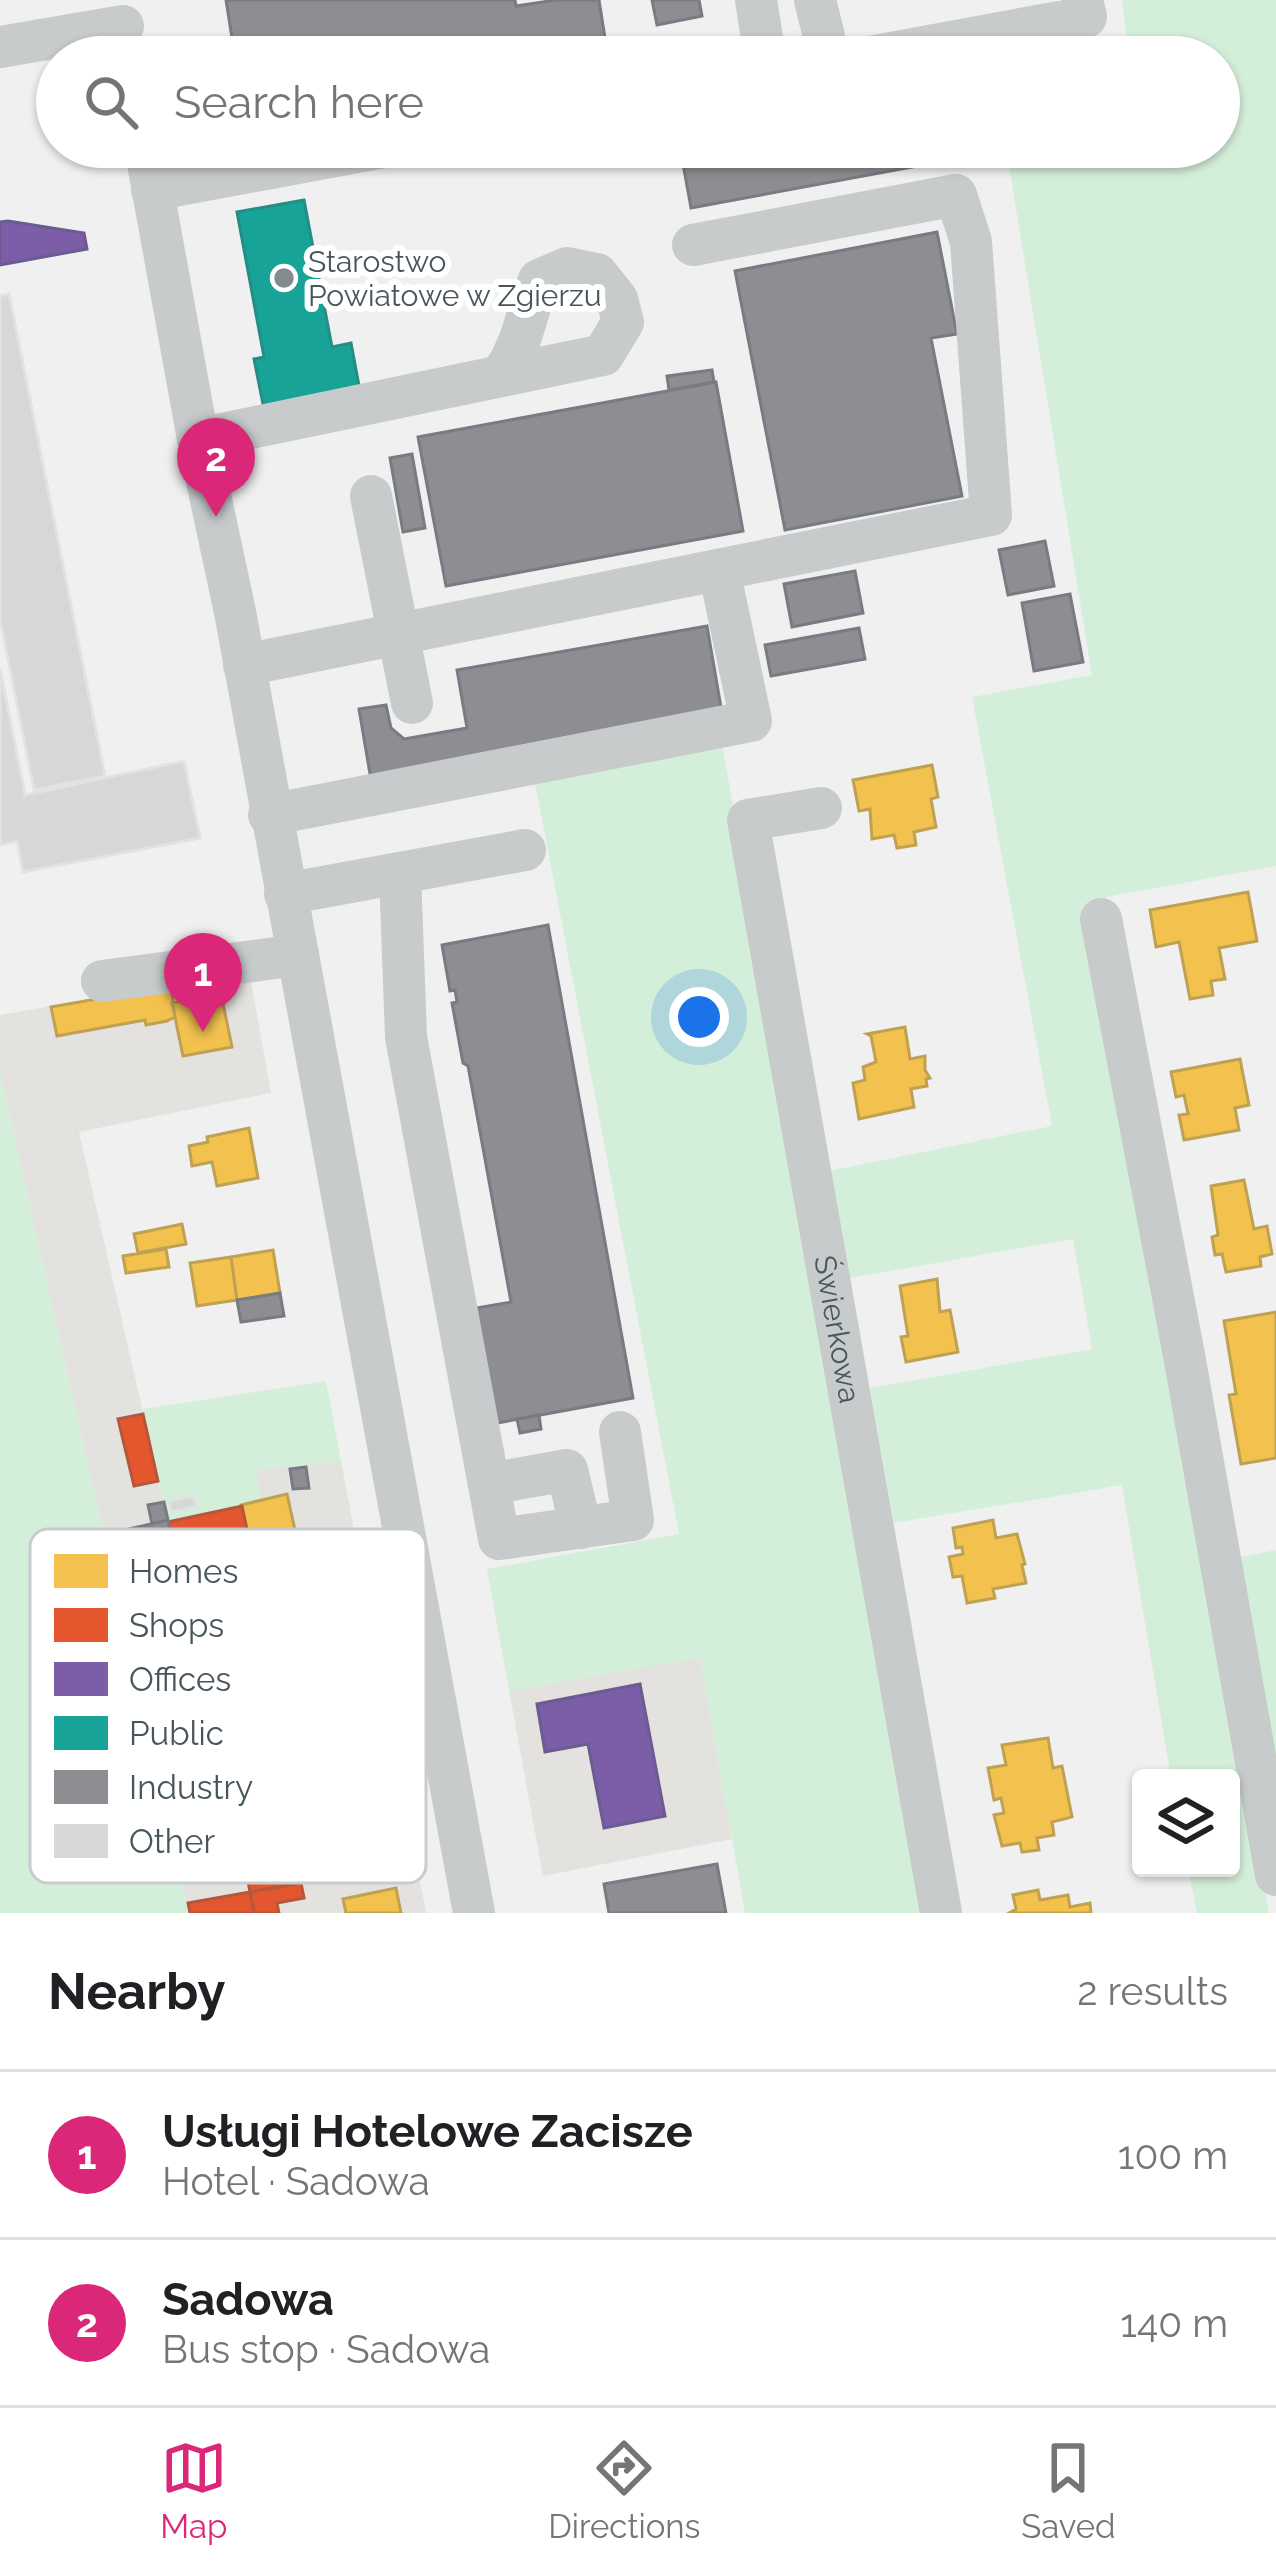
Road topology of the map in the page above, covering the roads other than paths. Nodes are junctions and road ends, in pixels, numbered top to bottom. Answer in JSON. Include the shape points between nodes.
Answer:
{"nodes":[{"id":1,"x":756,"y":0,"type":"edge"},
{"id":2,"x":815,"y":0,"type":"edge"},
{"id":3,"x":1082,"y":0,"type":"edge"},
{"id":4,"x":123,"y":28,"type":"edge"},
{"id":5,"x":71,"y":36,"type":"edge"},
{"id":6,"x":762,"y":36,"type":"edge"},
{"id":7,"x":824,"y":36,"type":"edge"},
{"id":8,"x":983,"y":36,"type":"edge"},
{"id":9,"x":36,"y":41,"type":"edge"},
{"id":10,"x":0,"y":47,"type":"edge"},
{"id":11,"x":148,"y":168,"type":"edge"},
{"id":12,"x":271,"y":168,"type":"edge"},
{"id":13,"x":152,"y":190,"type":"junction"},
{"id":14,"x":693,"y":245,"type":"dead end"},
{"id":15,"x":502,"y":375,"type":"dead end"},
{"id":16,"x":198,"y":439,"type":"junction"},
{"id":17,"x":371,"y":496,"type":"dead end"},
{"id":18,"x":719,"y":570,"type":"junction"},
{"id":19,"x":399,"y":634,"type":"junction"},
{"id":20,"x":244,"y":665,"type":"junction"},
{"id":21,"x":412,"y":703,"type":"dead end"},
{"id":22,"x":820,"y":808,"type":"dead end"},
{"id":23,"x":269,"y":815,"type":"junction"},
{"id":24,"x":525,"y":850,"type":"dead end"},
{"id":25,"x":400,"y":872,"type":"junction"},
{"id":26,"x":285,"y":894,"type":"junction"},
{"id":27,"x":1101,"y":920,"type":"dead end"},
{"id":28,"x":298,"y":955,"type":"junction"},
{"id":29,"x":103,"y":981,"type":"dead end"},
{"id":30,"x":620,"y":1432,"type":"dead end"},
{"id":31,"x":489,"y":1484,"type":"junction"},
{"id":32,"x":581,"y":1528,"type":"junction"},
{"id":33,"x":403,"y":1529,"type":"edge"},
{"id":34,"x":426,"y":1652,"type":"edge"},
{"id":35,"x":1276,"y":1875,"type":"edge"},
{"id":36,"x":474,"y":1913,"type":"edge"},
{"id":37,"x":941,"y":1913,"type":"edge"}],
"edges":[{"from":1,"to":6,"type":"street"},
{"from":2,"to":7,"type":"street"},
{"from":3,"to":8,"type":"street","via":[[1086,17]]},
{"from":4,"to":5,"type":"street"},
{"from":9,"to":10,"type":"street"},
{"from":11,"to":13,"type":"street"},
{"from":12,"to":13,"type":"street"},
{"from":13,"to":16,"type":"street"},
{"from":14,"to":18,"type":"street","via":[[956,195],[971,242],[991,515]]},
{"from":15,"to":16,"type":"street"},
{"from":16,"to":20,"type":"street"},
{"from":17,"to":19,"type":"street"},
{"from":18,"to":19,"type":"street"},
{"from":18,"to":23,"type":"street","via":[[751,721]]},
{"from":19,"to":20,"type":"street"},
{"from":19,"to":21,"type":"street"},
{"from":20,"to":23,"type":"street"},
{"from":22,"to":37,"type":"street","name":"Świerkowa","via":[[748,820]]},
{"from":23,"to":26,"type":"street"},
{"from":24,"to":25,"type":"street"},
{"from":25,"to":26,"type":"street"},
{"from":25,"to":31,"type":"street","via":[[406,1036]]},
{"from":26,"to":28,"type":"street"},
{"from":27,"to":35,"type":"street"},
{"from":28,"to":29,"type":"street"},
{"from":28,"to":33,"type":"street"},
{"from":30,"to":32,"type":"street","via":[[633,1520]]},
{"from":31,"to":32,"type":"street","via":[[499,1539]]},
{"from":31,"to":32,"type":"street","via":[[567,1470]]},
{"from":34,"to":36,"type":"street"}]}
